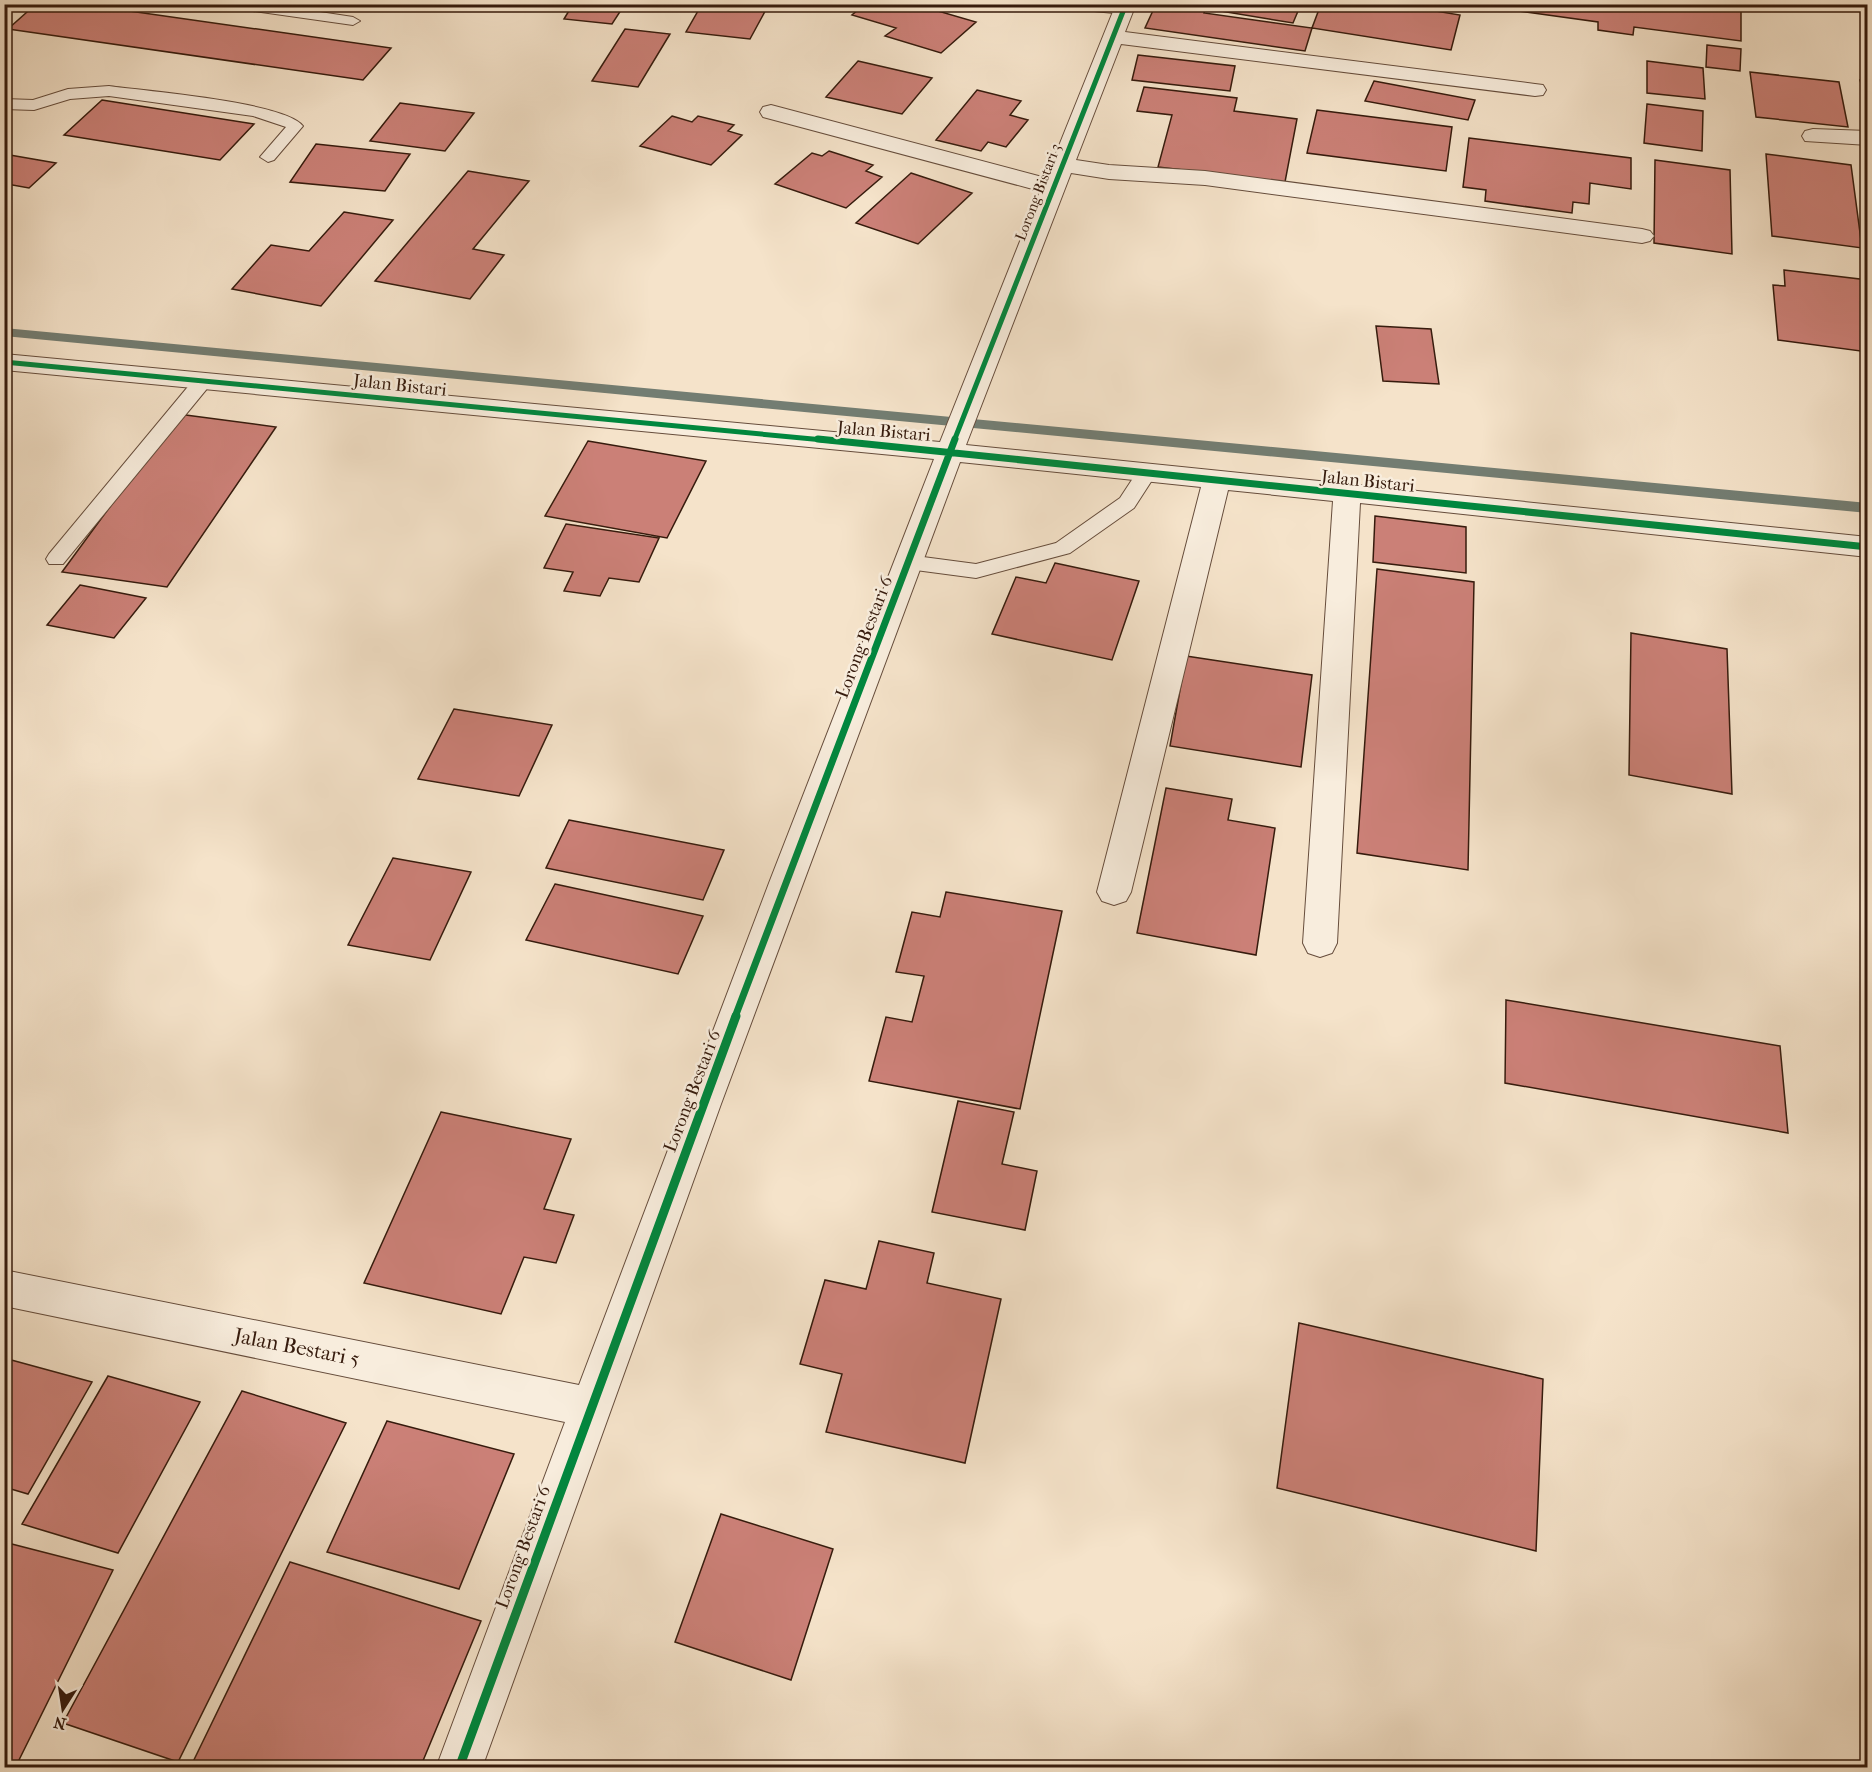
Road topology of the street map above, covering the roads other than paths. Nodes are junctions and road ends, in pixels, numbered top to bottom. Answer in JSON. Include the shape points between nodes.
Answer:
{"nodes":[{"id":1,"x":232,"y":4,"type":"edge"},
{"id":2,"x":1064,"y":4,"type":"edge"},
{"id":3,"x":1125,"y":7,"type":"edge"},
{"id":4,"x":352,"y":21,"type":"dead end"},
{"id":5,"x":1113,"y":38,"type":"junction"},
{"id":6,"x":1535,"y":90,"type":"dead end"},
{"id":7,"x":4,"y":104,"type":"edge"},
{"id":8,"x":771,"y":112,"type":"dead end"},
{"id":9,"x":1812,"y":136,"type":"dead end"},
{"id":10,"x":1868,"y":138,"type":"edge"},
{"id":11,"x":268,"y":157,"type":"dead end"},
{"id":12,"x":1063,"y":165,"type":"junction"},
{"id":13,"x":1055,"y":188,"type":"junction"},
{"id":14,"x":1642,"y":236,"type":"dead end"},
{"id":15,"x":4,"y":362,"type":"edge"},
{"id":16,"x":203,"y":381,"type":"junction"},
{"id":17,"x":956,"y":440,"type":"junction"},
{"id":18,"x":1146,"y":474,"type":"junction"},
{"id":19,"x":1216,"y":482,"type":"junction"},
{"id":20,"x":1347,"y":493,"type":"junction"},
{"id":21,"x":1868,"y":547,"type":"edge"},
{"id":22,"x":56,"y":559,"type":"dead end"},
{"id":23,"x":908,"y":562,"type":"junction"},
{"id":24,"x":1114,"y":892,"type":"dead end"},
{"id":25,"x":1320,"y":943,"type":"dead end"},
{"id":26,"x":4,"y":1288,"type":"edge"},
{"id":27,"x":590,"y":1407,"type":"junction"},
{"id":28,"x":459,"y":1767,"type":"edge"}],
"edges":[{"from":1,"to":4,"type":"lane"},
{"from":2,"to":3,"type":"lane"},
{"from":3,"to":5,"type":"street","name":"Lorong Bistari 3"},
{"from":5,"to":6,"type":"street"},
{"from":5,"to":12,"type":"street","name":"Lorong Bistari 3"},
{"from":7,"to":11,"type":"lane","via":[[34,105],[68,94],[109,92],[255,111],[295,126]]},
{"from":8,"to":13,"type":"street"},
{"from":9,"to":10,"type":"street"},
{"from":12,"to":13,"type":"street","name":"Lorong Bistari 3"},
{"from":12,"to":14,"type":"street","via":[[1205,178]]},
{"from":13,"to":17,"type":"street","name":"Lorong Bistari 3"},
{"from":15,"to":16,"type":"street","name":"Jalan Bistari"},
{"from":16,"to":17,"type":"street","name":"Jalan Bistari"},
{"from":16,"to":22,"type":"lane"},
{"from":17,"to":18,"type":"street","name":"Jalan Bistari"},
{"from":17,"to":23,"type":"street","name":"Lorong Bestari 6"},
{"from":18,"to":19,"type":"street","name":"Jalan Bistari"},
{"from":18,"to":23,"type":"lane","via":[[1127,503],[1063,548],[976,571]]},
{"from":19,"to":20,"type":"street","name":"Jalan Bistari"},
{"from":19,"to":24,"type":"street"},
{"from":20,"to":21,"type":"street","name":"Jalan Bistari"},
{"from":20,"to":25,"type":"street"},
{"from":23,"to":27,"type":"street","name":"Lorong Bestari 6"},
{"from":26,"to":27,"type":"street","name":"Jalan Bestari 5"},
{"from":27,"to":28,"type":"street","name":"Lorong Bestari 6"}]}
